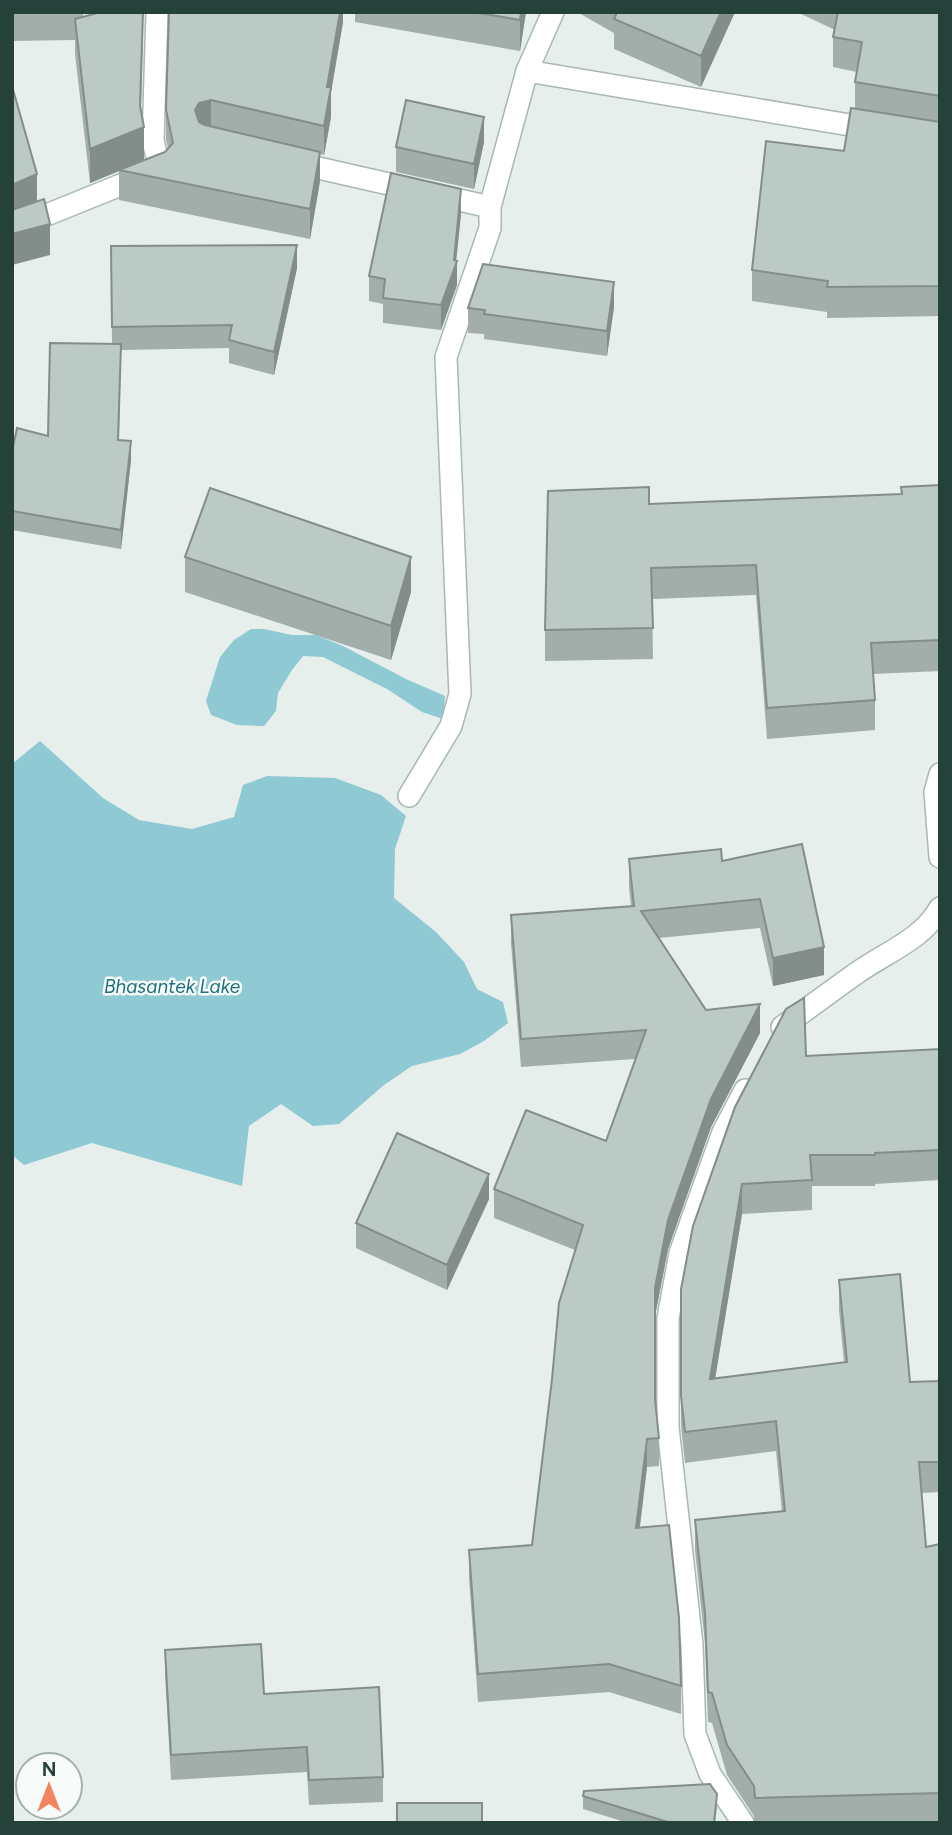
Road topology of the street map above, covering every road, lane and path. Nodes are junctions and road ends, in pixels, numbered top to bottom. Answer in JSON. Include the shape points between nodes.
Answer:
{"nodes":[{"id":1,"x":157,"y":12,"type":"edge"},
{"id":2,"x":553,"y":12,"type":"edge"},
{"id":3,"x":527,"y":71,"type":"junction"},
{"id":4,"x":898,"y":133,"type":"edge"},
{"id":5,"x":275,"y":158,"type":"edge"},
{"id":6,"x":489,"y":207,"type":"junction"},
{"id":7,"x":12,"y":229,"type":"edge"},
{"id":8,"x":940,"y":774,"type":"edge"},
{"id":9,"x":410,"y":796,"type":"dead end"},
{"id":10,"x":940,"y":857,"type":"edge"},
{"id":11,"x":940,"y":908,"type":"edge"},
{"id":12,"x":770,"y":1042,"type":"edge"},
{"id":13,"x":752,"y":1076,"type":"edge"},
{"id":14,"x":743,"y":1823,"type":"edge"}],
"edges":[{"from":1,"to":7,"type":"street","via":[[153,141],[160,169]]},
{"from":2,"to":3,"type":"street"},
{"from":3,"to":4,"type":"street"},
{"from":3,"to":6,"type":"street"},
{"from":5,"to":6,"type":"street"},
{"from":6,"to":9,"type":"street","via":[[490,229],[446,357],[460,694],[451,726]]},
{"from":8,"to":10,"type":"street","via":[[935,792]]},
{"from":11,"to":12,"type":"street","via":[[932,922],[776,1031]]},
{"from":13,"to":14,"type":"street","via":[[723,1132],[684,1241],[668,1318],[668,1427],[692,1645],[695,1734],[710,1774]]}]}
